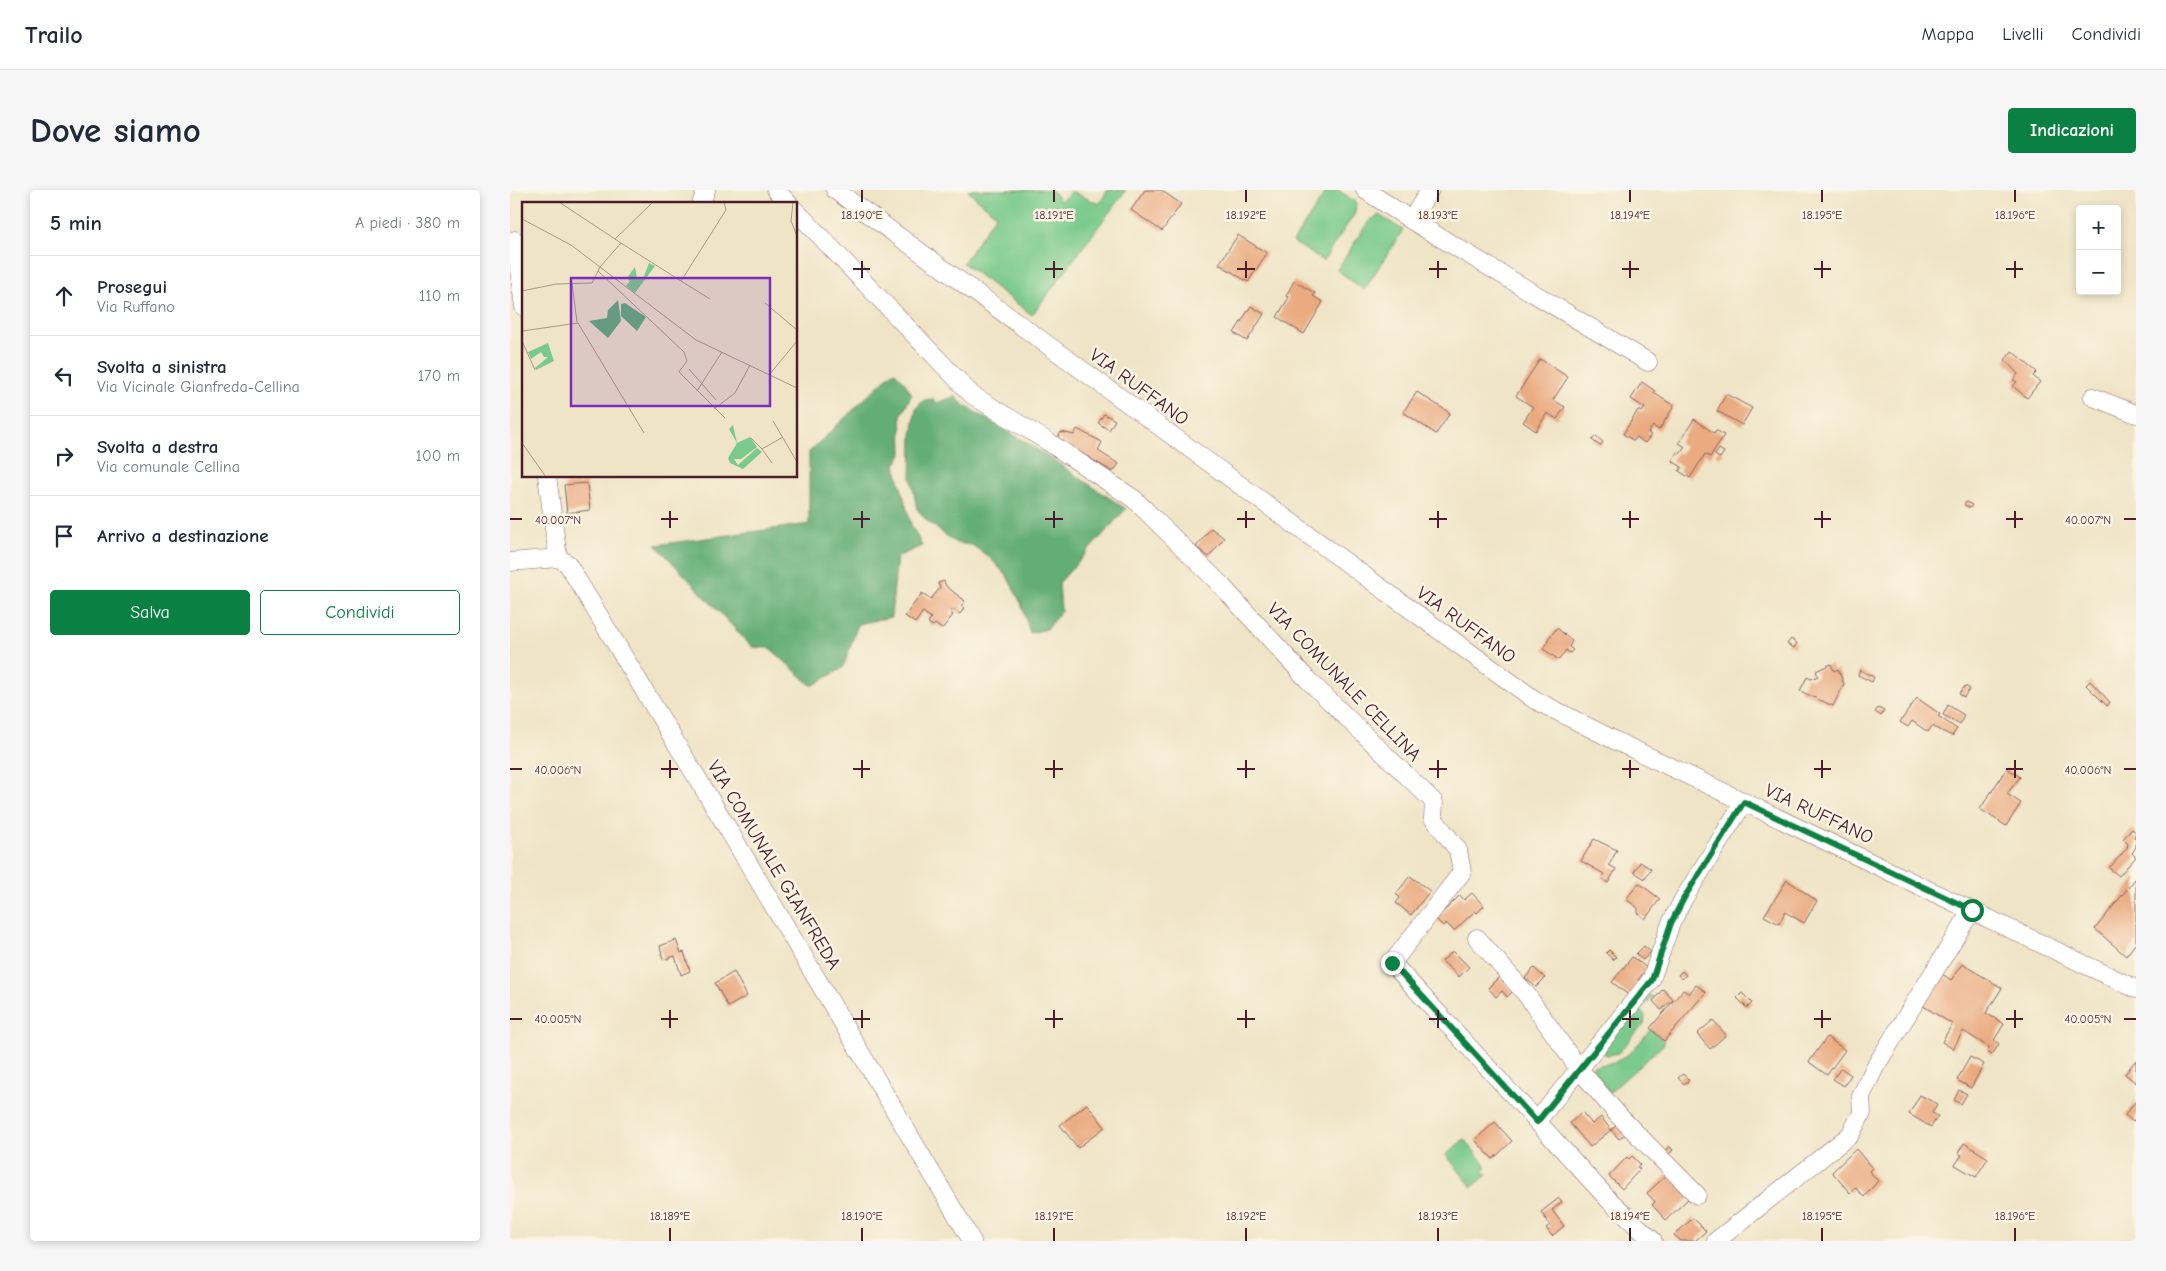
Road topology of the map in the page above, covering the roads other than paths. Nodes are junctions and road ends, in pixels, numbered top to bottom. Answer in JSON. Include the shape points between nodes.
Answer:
{"nodes":[{"id":1,"x":706,"y":190,"type":"edge"},
{"id":2,"x":776,"y":190,"type":"edge"},
{"id":3,"x":835,"y":190,"type":"edge"},
{"id":4,"x":1365,"y":190,"type":"edge"},
{"id":5,"x":1430,"y":190,"type":"edge"},
{"id":6,"x":702,"y":202,"type":"edge"},
{"id":7,"x":787,"y":202,"type":"edge"},
{"id":8,"x":798,"y":213,"type":"edge"},
{"id":9,"x":1411,"y":220,"type":"junction"},
{"id":10,"x":516,"y":240,"type":"edge"},
{"id":11,"x":522,"y":290,"type":"edge"},
{"id":12,"x":1648,"y":362,"type":"dead end"},
{"id":13,"x":2093,"y":397,"type":"dead end"},
{"id":14,"x":2136,"y":414,"type":"edge"},
{"id":15,"x":547,"y":478,"type":"edge"},
{"id":16,"x":558,"y":558,"type":"junction"},
{"id":17,"x":510,"y":562,"type":"edge"},
{"id":18,"x":1744,"y":802,"type":"junction"},
{"id":19,"x":1972,"y":910,"type":"junction"},
{"id":20,"x":1477,"y":938,"type":"dead end"},
{"id":21,"x":2134,"y":984,"type":"edge"},
{"id":22,"x":1579,"y":1068,"type":"junction"},
{"id":23,"x":1537,"y":1122,"type":"junction"},
{"id":24,"x":1697,"y":1195,"type":"dead end"},
{"id":25,"x":972,"y":1241,"type":"edge"},
{"id":26,"x":1653,"y":1241,"type":"edge"},
{"id":27,"x":1716,"y":1241,"type":"edge"}],
"edges":[{"from":1,"to":6,"type":"street"},
{"from":2,"to":7,"type":"street"},
{"from":3,"to":18,"type":"street","name":"VIA RUFFANO","via":[[1535,700]]},
{"from":4,"to":9,"type":"street"},
{"from":5,"to":9,"type":"street"},
{"from":8,"to":23,"type":"street","name":"VIA COMUNALE CELLINA","via":[[972,395],[1134,499],[1220,584],[1307,679],[1434,802],[1433,818],[1458,850],[1462,872],[1392,963]]},
{"from":9,"to":12,"type":"street"},
{"from":10,"to":11,"type":"street"},
{"from":13,"to":14,"type":"street"},
{"from":15,"to":16,"type":"street"},
{"from":16,"to":17,"type":"street"},
{"from":16,"to":25,"type":"street","name":"VIA COMUNALE GIANFREDA","via":[[566,563],[725,824]]},
{"from":18,"to":19,"type":"street","name":"VIA RUFFANO"},
{"from":18,"to":22,"type":"street","via":[[1671,923],[1652,980]]},
{"from":19,"to":21,"type":"street","name":"VIA RUFFANO"},
{"from":19,"to":27,"type":"street","via":[[1875,1067],[1861,1096],[1862,1113],[1850,1135]]},
{"from":20,"to":22,"type":"street","via":[[1526,994]]},
{"from":22,"to":23,"type":"street"},
{"from":22,"to":24,"type":"street","via":[[1619,1116]]},
{"from":23,"to":26,"type":"street","name":"VIA COMUNALE CELLINA","via":[[1608,1200]]}]}
